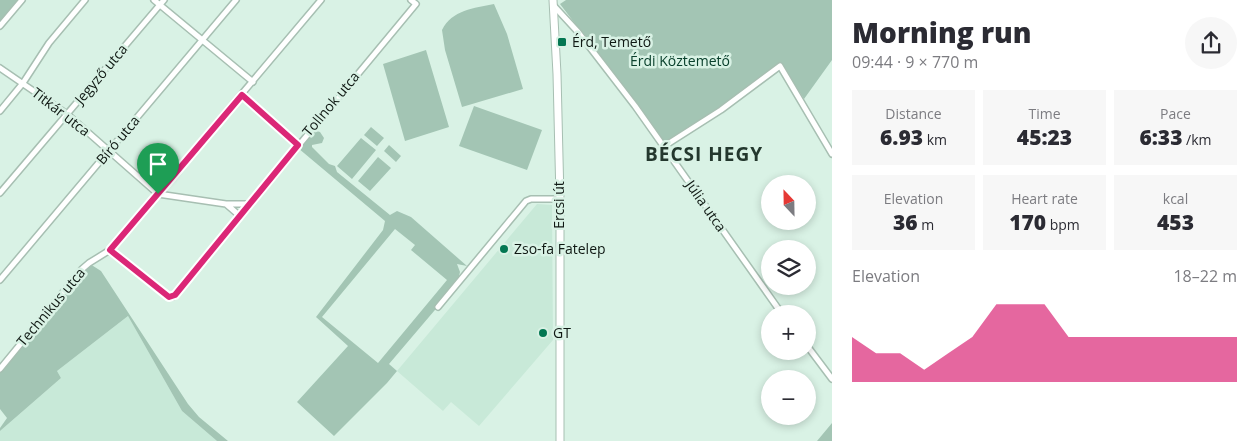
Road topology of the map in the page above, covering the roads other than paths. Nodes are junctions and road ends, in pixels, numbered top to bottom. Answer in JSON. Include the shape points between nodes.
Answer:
{"nodes":[{"id":1,"x":22,"y":0,"type":"edge"},
{"id":2,"x":85,"y":0,"type":"edge"},
{"id":3,"x":154,"y":0,"type":"edge"},
{"id":4,"x":164,"y":0,"type":"edge"},
{"id":5,"x":236,"y":0,"type":"edge"},
{"id":6,"x":321,"y":0,"type":"edge"},
{"id":7,"x":413,"y":2,"type":"edge"},
{"id":8,"x":553,"y":3,"type":"edge"},
{"id":9,"x":160,"y":5,"type":"junction"},
{"id":10,"x":0,"y":26,"type":"edge"},
{"id":11,"x":202,"y":40,"type":"junction"},
{"id":12,"x":0,"y":68,"type":"edge"},
{"id":13,"x":253,"y":82,"type":"junction"},
{"id":14,"x":22,"y":83,"type":"junction"},
{"id":15,"x":242,"y":95,"type":"junction"},
{"id":16,"x":0,"y":111,"type":"edge"},
{"id":17,"x":67,"y":114,"type":"junction"},
{"id":18,"x":298,"y":145,"type":"junction"},
{"id":19,"x":662,"y":147,"type":"junction"},
{"id":20,"x":108,"y":150,"type":"junction"},
{"id":21,"x":832,"y":154,"type":"edge"},
{"id":22,"x":0,"y":194,"type":"edge"},
{"id":23,"x":158,"y":194,"type":"junction"},
{"id":24,"x":560,"y":199,"type":"junction"},
{"id":25,"x":226,"y":204,"type":"junction"},
{"id":26,"x":249,"y":204,"type":"junction"},
{"id":27,"x":240,"y":216,"type":"junction"},
{"id":28,"x":110,"y":250,"type":"junction"},
{"id":29,"x":0,"y":280,"type":"edge"},
{"id":30,"x":776,"y":305,"type":"edge"},
{"id":31,"x":438,"y":307,"type":"dead end"},
{"id":32,"x":816,"y":358,"type":"edge"},
{"id":33,"x":0,"y":369,"type":"edge"},
{"id":34,"x":832,"y":379,"type":"edge"},
{"id":35,"x":560,"y":441,"type":"edge"}],
"edges":[{"from":1,"to":10,"type":"street"},
{"from":2,"to":14,"type":"street","via":[[49,42]]},
{"from":3,"to":9,"type":"street"},
{"from":4,"to":9,"type":"street","name":"Jegyző utca"},
{"from":5,"to":11,"type":"street","name":"Bíró utca"},
{"from":6,"to":13,"type":"street","name":"Technikus utca"},
{"from":7,"to":18,"type":"street","name":"Tollnok utca"},
{"from":8,"to":19,"type":"street","name":"Júlia utca","via":[[610,72]]},
{"from":8,"to":24,"type":"main road","name":"Ercsi út"},
{"from":9,"to":11,"type":"street"},
{"from":9,"to":17,"type":"street","name":"Jegyző utca"},
{"from":11,"to":13,"type":"street"},
{"from":11,"to":20,"type":"street","name":"Bíró utca"},
{"from":12,"to":14,"type":"street","name":"Titkár utca"},
{"from":13,"to":15,"type":"street","name":"Technikus utca"},
{"from":14,"to":16,"type":"street"},
{"from":14,"to":17,"type":"street","name":"Titkár utca"},
{"from":15,"to":18,"type":"street"},
{"from":15,"to":23,"type":"street","name":"Technikus utca"},
{"from":17,"to":20,"type":"street","name":"Titkár utca"},
{"from":17,"to":22,"type":"street","name":"Jegyző utca"},
{"from":18,"to":26,"type":"street","name":"Tollnok utca"},
{"from":19,"to":21,"type":"street","via":[[721,110],[780,66]]},
{"from":19,"to":30,"type":"street","name":"Júlia utca"},
{"from":20,"to":23,"type":"street","name":"Titkár utca"},
{"from":20,"to":29,"type":"street","name":"Bíró utca"},
{"from":23,"to":25,"type":"street"},
{"from":23,"to":28,"type":"street","name":"Technikus utca"},
{"from":24,"to":31,"type":"street","via":[[526,201]]},
{"from":24,"to":35,"type":"main road","name":"Ercsi út"},
{"from":25,"to":26,"type":"street"},
{"from":25,"to":27,"type":"street"},
{"from":26,"to":27,"type":"street","name":"Tollnok utca"},
{"from":27,"to":28,"type":"street","name":"Tollnok utca","via":[[171,297]]},
{"from":28,"to":33,"type":"street","name":"Technikus utca","via":[[82,269]]},
{"from":32,"to":34,"type":"street"}]}
